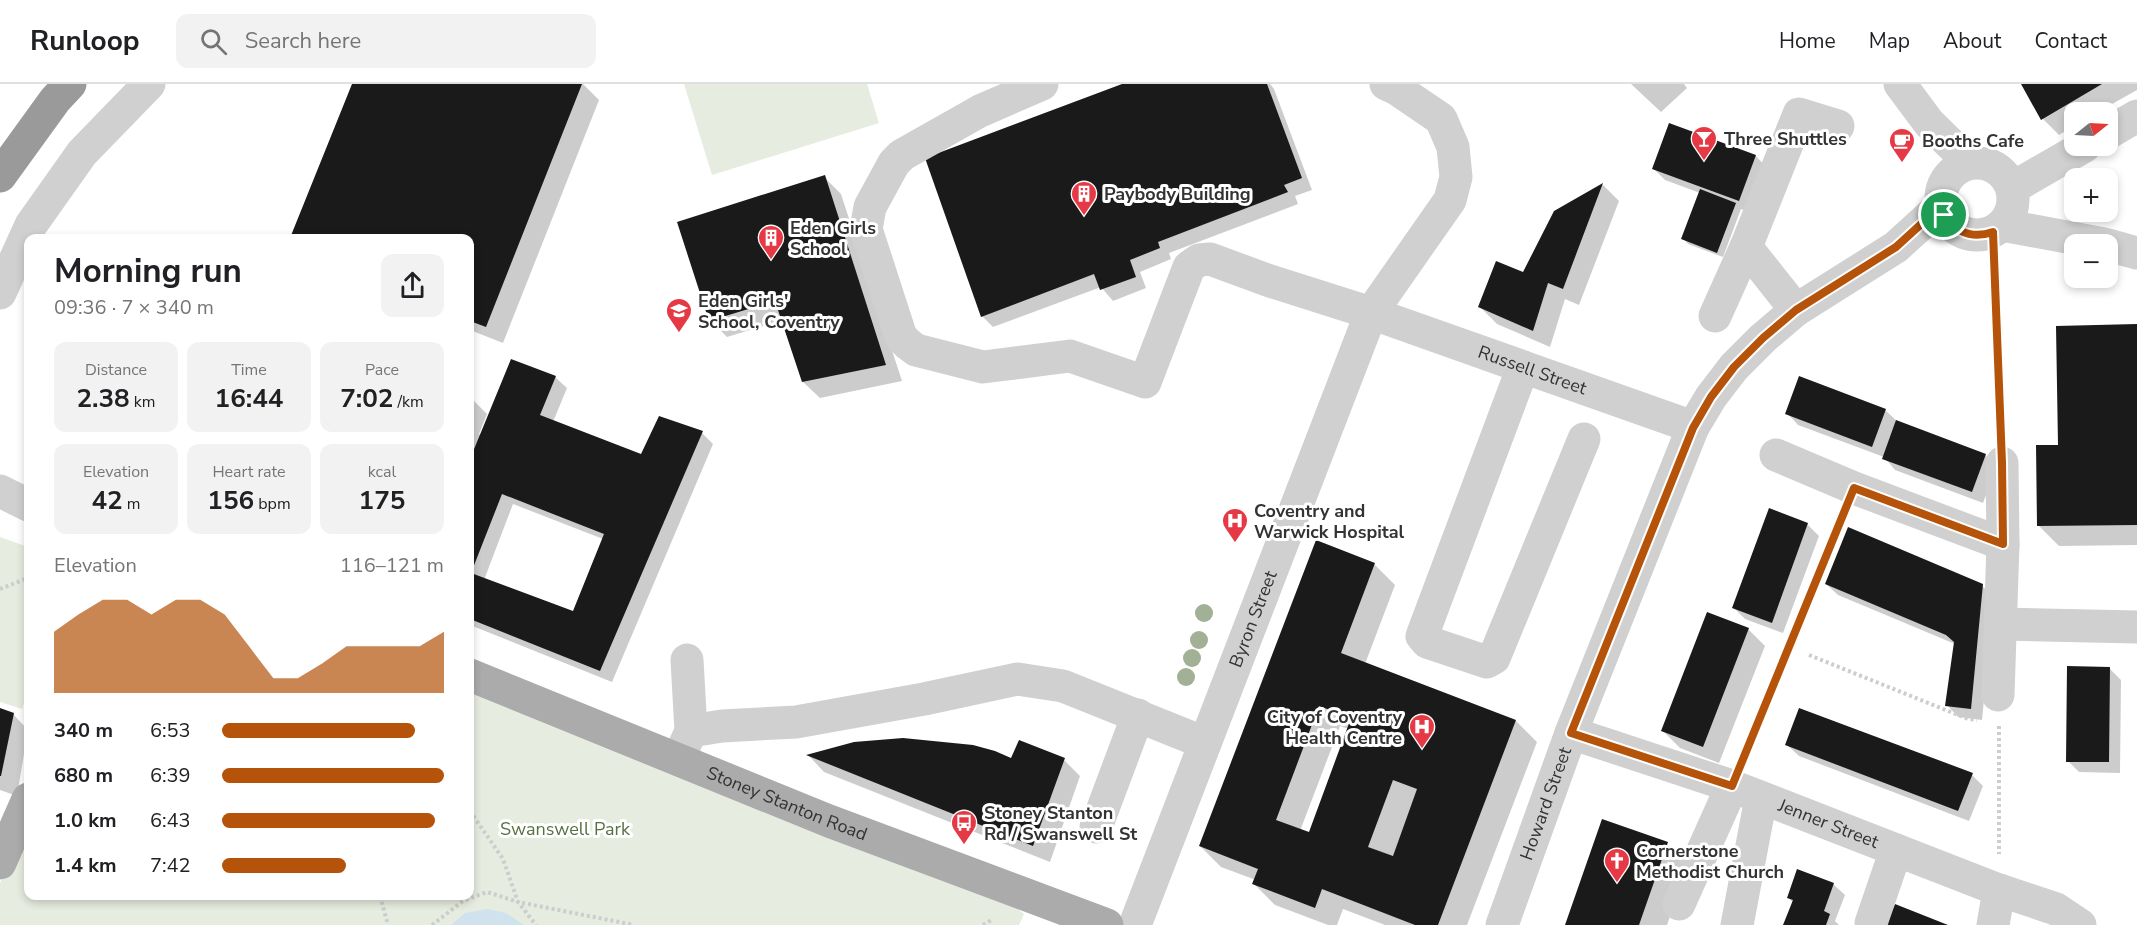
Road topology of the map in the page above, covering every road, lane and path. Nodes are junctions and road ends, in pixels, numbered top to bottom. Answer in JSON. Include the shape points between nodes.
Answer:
{"nodes":[{"id":1,"x":70,"y":84,"type":"edge"},
{"id":2,"x":150,"y":84,"type":"edge"},
{"id":3,"x":1042,"y":84,"type":"edge"},
{"id":4,"x":1386,"y":84,"type":"edge"},
{"id":5,"x":1900,"y":84,"type":"edge"},
{"id":6,"x":2137,"y":116,"type":"edge"},
{"id":7,"x":1838,"y":126,"type":"dead end"},
{"id":8,"x":2118,"y":127,"type":"edge"},
{"id":9,"x":2068,"y":156,"type":"edge"},
{"id":10,"x":0,"y":176,"type":"edge"},
{"id":11,"x":2012,"y":188,"type":"junction"},
{"id":12,"x":1953,"y":194,"type":"junction"},
{"id":13,"x":1998,"y":228,"type":"junction"},
{"id":14,"x":27,"y":234,"type":"edge"},
{"id":15,"x":2064,"y":238,"type":"edge"},
{"id":16,"x":24,"y":240,"type":"edge"},
{"id":17,"x":1746,"y":247,"type":"junction"},
{"id":18,"x":2118,"y":248,"type":"edge"},
{"id":19,"x":2137,"y":253,"type":"edge"},
{"id":20,"x":0,"y":293,"type":"edge"},
{"id":21,"x":1796,"y":310,"type":"junction"},
{"id":22,"x":1371,"y":313,"type":"junction"},
{"id":23,"x":1715,"y":316,"type":"dead end"},
{"id":24,"x":1523,"y":367,"type":"junction"},
{"id":25,"x":1693,"y":428,"type":"junction"},
{"id":26,"x":1584,"y":439,"type":"dead end"},
{"id":27,"x":1776,"y":455,"type":"dead end"},
{"id":28,"x":2002,"y":463,"type":"joint"},
{"id":29,"x":1854,"y":488,"type":"junction"},
{"id":30,"x":0,"y":492,"type":"edge"},
{"id":31,"x":24,"y":503,"type":"edge"},
{"id":32,"x":2003,"y":544,"type":"junction"},
{"id":33,"x":24,"y":580,"type":"edge"},
{"id":34,"x":0,"y":589,"type":"edge"},
{"id":35,"x":2001,"y":624,"type":"junction"},
{"id":36,"x":2137,"y":627,"type":"edge"},
{"id":37,"x":1809,"y":655,"type":"dead end"},
{"id":38,"x":687,"y":660,"type":"dead end"},
{"id":39,"x":474,"y":676,"type":"edge"},
{"id":40,"x":1999,"y":708,"type":"junction"},
{"id":41,"x":1138,"y":715,"type":"junction"},
{"id":42,"x":1571,"y":733,"type":"junction"},
{"id":43,"x":1205,"y":743,"type":"junction"},
{"id":44,"x":685,"y":744,"type":"junction"},
{"id":45,"x":1747,"y":792,"type":"junction"},
{"id":46,"x":24,"y":808,"type":"edge"},
{"id":47,"x":474,"y":817,"type":"edge"},
{"id":48,"x":1096,"y":827,"type":"dead end"},
{"id":49,"x":1896,"y":850,"type":"junction"},
{"id":50,"x":0,"y":863,"type":"edge"},
{"id":51,"x":1999,"y":890,"type":"junction"},
{"id":52,"x":474,"y":897,"type":"edge"},
{"id":53,"x":382,"y":900,"type":"edge"},
{"id":54,"x":466,"y":900,"type":"edge"},
{"id":55,"x":518,"y":902,"type":"junction"},
{"id":56,"x":1679,"y":904,"type":"dead end"},
{"id":57,"x":1871,"y":923,"type":"dead end"},
{"id":58,"x":388,"y":925,"type":"edge"},
{"id":59,"x":432,"y":925,"type":"edge"},
{"id":60,"x":536,"y":925,"type":"edge"},
{"id":61,"x":633,"y":925,"type":"edge"},
{"id":62,"x":1107,"y":925,"type":"edge"},
{"id":63,"x":1135,"y":925,"type":"edge"},
{"id":64,"x":1502,"y":925,"type":"edge"},
{"id":65,"x":1737,"y":925,"type":"edge"},
{"id":66,"x":1993,"y":925,"type":"edge"},
{"id":67,"x":2079,"y":925,"type":"edge"}],
"edges":[{"from":1,"to":10,"type":"highway"},
{"from":2,"to":14,"type":"street","via":[[82,153]]},
{"from":3,"to":22,"type":"street","name":"Russell Street","via":[[980,111],[902,155],[870,207],[866,229],[901,338],[916,350],[983,367],[1070,356],[1145,382],[1189,267],[1198,260],[1210,259]]},
{"from":4,"to":22,"type":"street","name":"Byron Street","via":[[1441,119],[1453,147],[1456,177],[1450,201]]},
{"from":5,"to":12,"type":"street","via":[[1929,123]]},
{"from":6,"to":8,"type":"street"},
{"from":7,"to":17,"type":"street","via":[[1799,114]]},
{"from":9,"to":11,"type":"street"},
{"from":11,"to":12,"type":"street","via":[[2001,172],[1986,163]]},
{"from":11,"to":13,"type":"street","via":[[2011,210]]},
{"from":12,"to":13,"type":"street","via":[[1976,236]]},
{"from":12,"to":21,"type":"street","name":"Howard Street","via":[[1896,247]]},
{"from":13,"to":15,"type":"street"},
{"from":13,"to":28,"type":"path"},
{"from":16,"to":20,"type":"street"},
{"from":17,"to":21,"type":"street"},
{"from":17,"to":23,"type":"street"},
{"from":18,"to":19,"type":"street"},
{"from":21,"to":25,"type":"street","name":"Howard Street","via":[[1734,367]]},
{"from":22,"to":24,"type":"street","name":"Russell Street"},
{"from":22,"to":43,"type":"street","name":"Byron Street"},
{"from":24,"to":25,"type":"street","name":"Russell Street"},
{"from":24,"to":26,"type":"street","via":[[1422,636],[1427,642],[1487,662],[1494,658]]},
{"from":25,"to":42,"type":"street","name":"Howard Street"},
{"from":27,"to":29,"type":"street"},
{"from":28,"to":32,"type":"street"},
{"from":29,"to":32,"type":"street"},
{"from":29,"to":45,"type":"path"},
{"from":30,"to":31,"type":"street"},
{"from":32,"to":35,"type":"street"},
{"from":33,"to":34,"type":"path"},
{"from":35,"to":36,"type":"street"},
{"from":35,"to":40,"type":"street"},
{"from":37,"to":40,"type":"path","via":[[1968,719]]},
{"from":38,"to":44,"type":"street"},
{"from":39,"to":44,"type":"main road","name":"Stoney Stanton Road"},
{"from":40,"to":51,"type":"path"},
{"from":41,"to":43,"type":"street"},
{"from":41,"to":44,"type":"street","via":[[1063,686],[1018,679],[796,722],[722,726]]},
{"from":41,"to":48,"type":"street"},
{"from":42,"to":45,"type":"street","name":"Jenner Street"},
{"from":42,"to":64,"type":"street","name":"Howard Street"},
{"from":43,"to":63,"type":"street","name":"Byron Street"},
{"from":44,"to":62,"type":"main road","name":"Stoney Stanton Road","via":[[829,821]]},
{"from":45,"to":49,"type":"street","name":"Jenner Street"},
{"from":45,"to":56,"type":"street"},
{"from":45,"to":65,"type":"street"},
{"from":46,"to":50,"type":"main road"},
{"from":47,"to":55,"type":"path","via":[[503,859]]},
{"from":49,"to":51,"type":"street","name":"Jenner Street"},
{"from":49,"to":57,"type":"street"},
{"from":51,"to":66,"type":"street"},
{"from":51,"to":67,"type":"street","name":"Jenner Street","via":[[2056,909]]},
{"from":52,"to":55,"type":"path","via":[[487,892]]},
{"from":53,"to":58,"type":"path"},
{"from":54,"to":59,"type":"path"},
{"from":55,"to":60,"type":"path"},
{"from":55,"to":61,"type":"path"}]}
